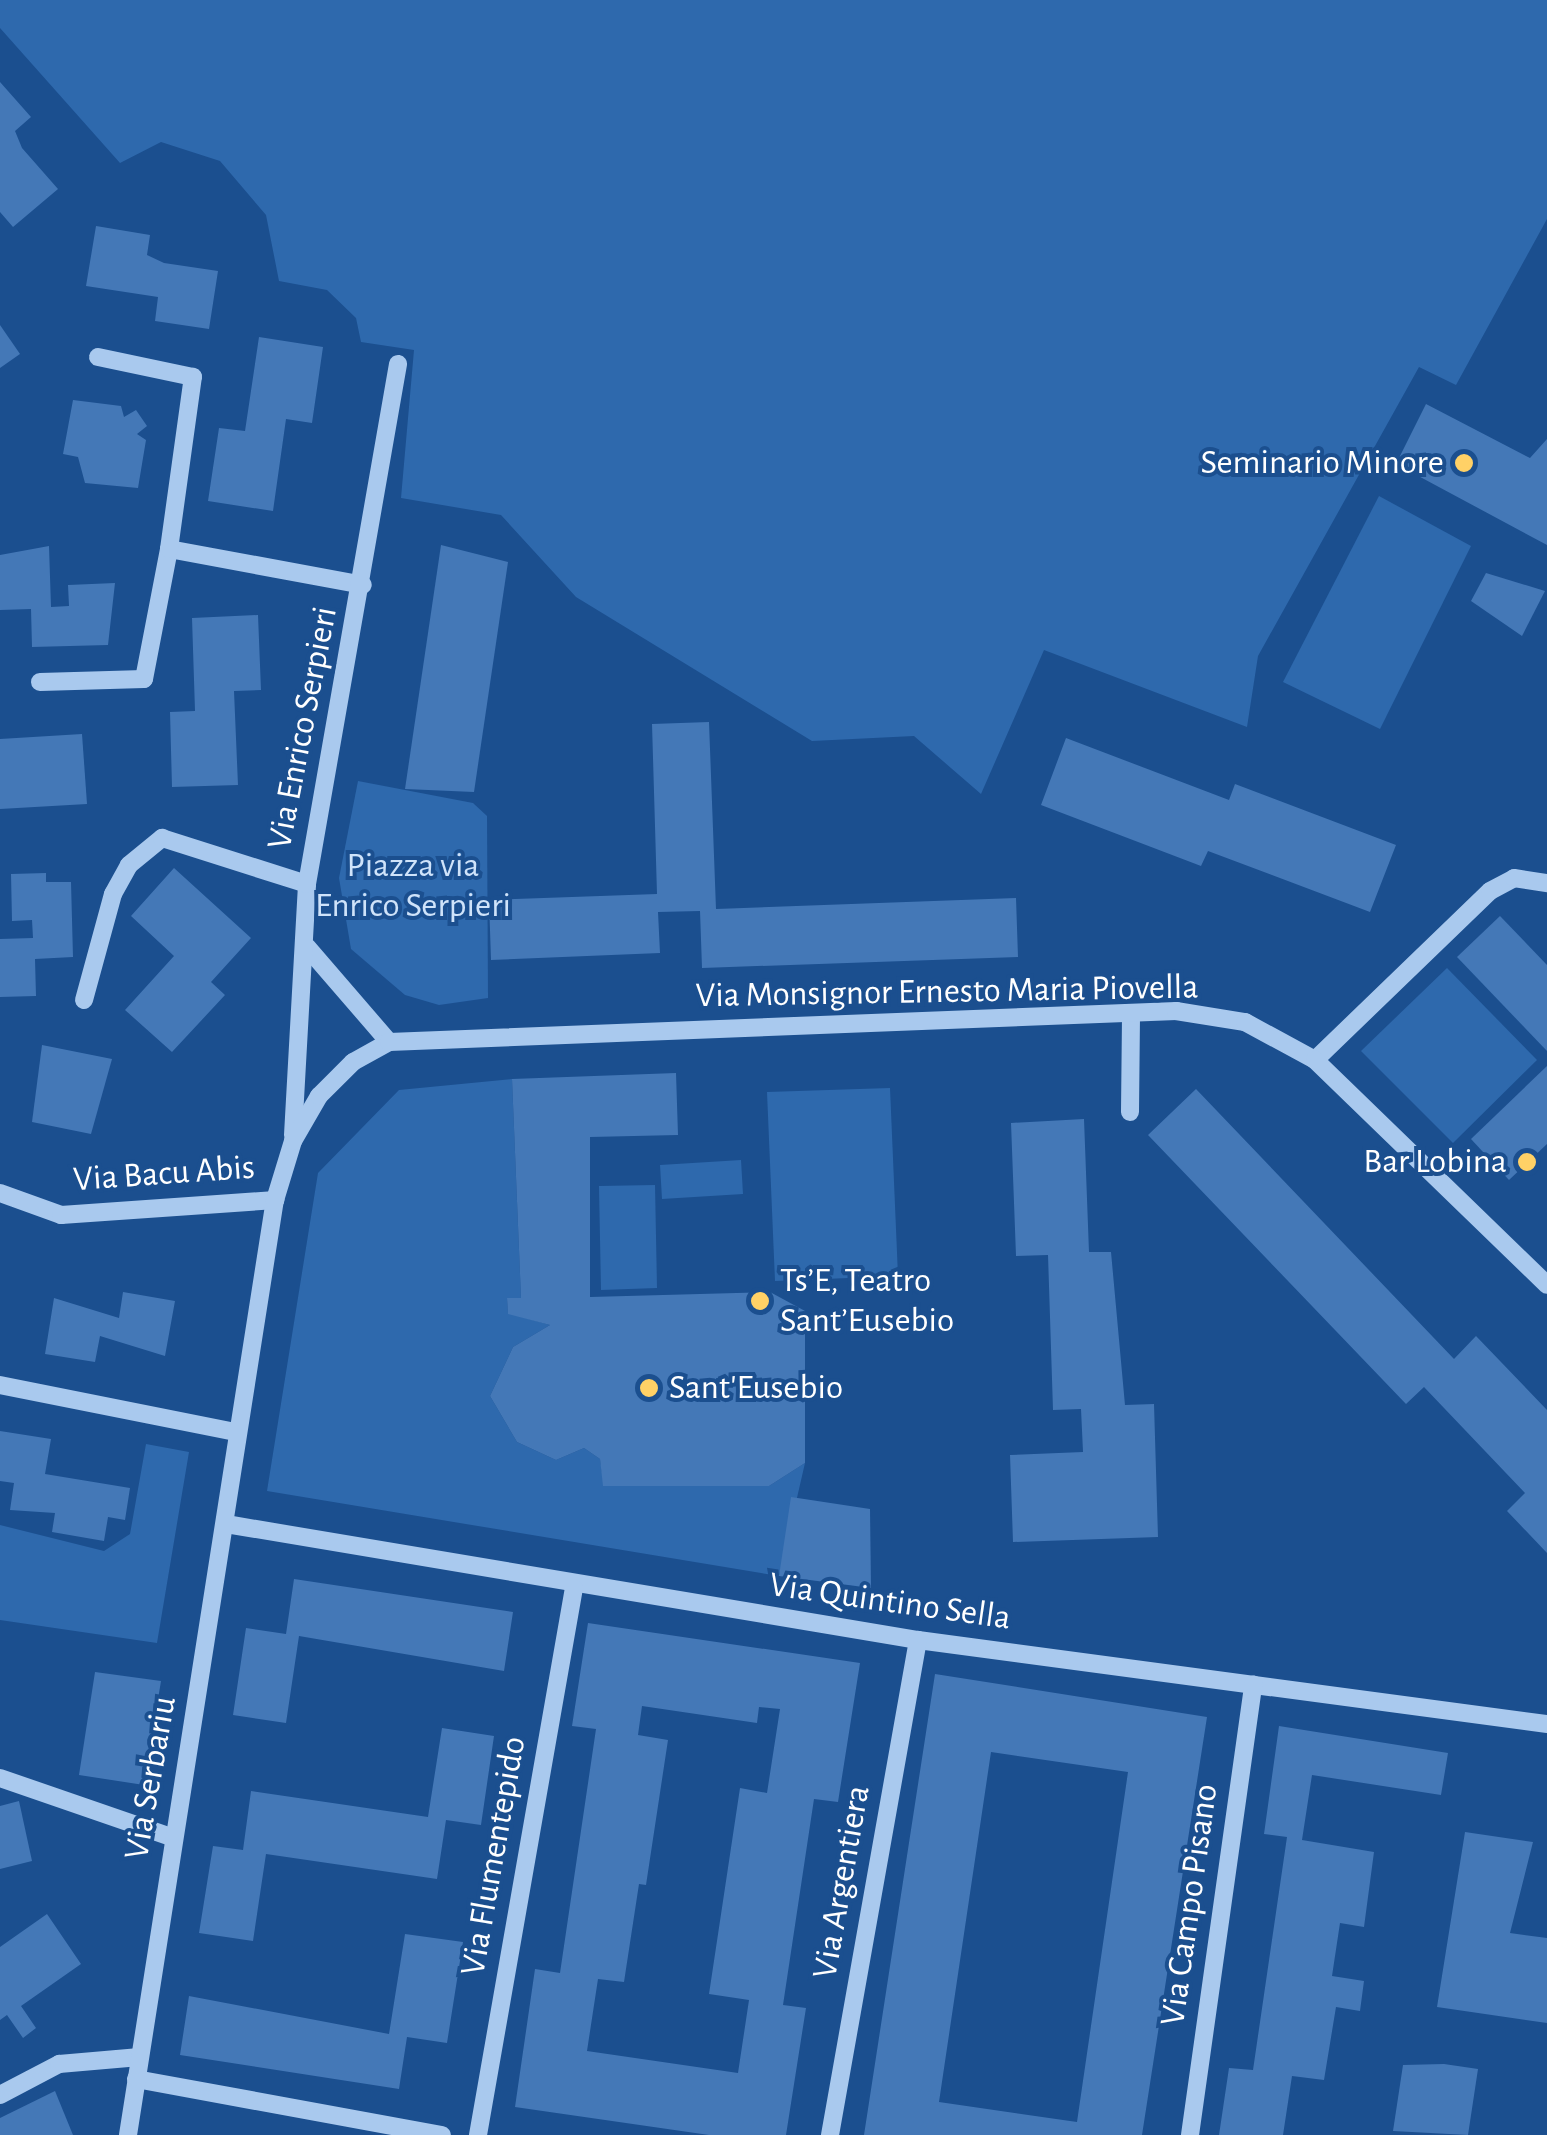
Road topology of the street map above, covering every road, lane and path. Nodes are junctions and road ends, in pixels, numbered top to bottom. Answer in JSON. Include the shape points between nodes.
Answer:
{"nodes":[{"id":1,"x":98,"y":357,"type":"dead end"},
{"id":2,"x":398,"y":364,"type":"dead end"},
{"id":3,"x":169,"y":549,"type":"junction"},
{"id":4,"x":363,"y":585,"type":"junction"},
{"id":5,"x":40,"y":682,"type":"dead end"},
{"id":6,"x":1547,"y":883,"type":"edge"},
{"id":7,"x":307,"y":884,"type":"junction"},
{"id":8,"x":307,"y":947,"type":"junction"},
{"id":9,"x":84,"y":1000,"type":"dead end"},
{"id":10,"x":1131,"y":1013,"type":"junction"},
{"id":11,"x":389,"y":1042,"type":"junction"},
{"id":12,"x":1315,"y":1060,"type":"junction"},
{"id":13,"x":1130,"y":1112,"type":"dead end"},
{"id":14,"x":293,"y":1141,"type":"junction"},
{"id":15,"x":0,"y":1194,"type":"edge"},
{"id":16,"x":275,"y":1200,"type":"junction"},
{"id":17,"x":1547,"y":1284,"type":"edge"},
{"id":18,"x":0,"y":1385,"type":"edge"},
{"id":19,"x":236,"y":1432,"type":"junction"},
{"id":20,"x":226,"y":1524,"type":"junction"},
{"id":21,"x":574,"y":1588,"type":"junction"},
{"id":22,"x":918,"y":1640,"type":"junction"},
{"id":23,"x":1253,"y":1684,"type":"junction"},
{"id":24,"x":1547,"y":1724,"type":"edge"},
{"id":25,"x":0,"y":1778,"type":"edge"},
{"id":26,"x":174,"y":1838,"type":"junction"},
{"id":27,"x":140,"y":2057,"type":"junction"},
{"id":28,"x":136,"y":2079,"type":"junction"},
{"id":29,"x":0,"y":2095,"type":"edge"},
{"id":30,"x":128,"y":2135,"type":"edge"},
{"id":31,"x":442,"y":2135,"type":"edge"},
{"id":32,"x":478,"y":2135,"type":"edge"},
{"id":33,"x":830,"y":2135,"type":"edge"},
{"id":34,"x":1190,"y":2135,"type":"edge"}],
"edges":[{"from":1,"to":3,"type":"street","via":[[193,377]]},
{"from":2,"to":4,"type":"street","name":"Via Enrico Serpieri"},
{"from":3,"to":4,"type":"street","name":"Via Enrico Serpieri"},
{"from":3,"to":5,"type":"street","via":[[144,680]]},
{"from":4,"to":7,"type":"street","name":"Via Enrico Serpieri"},
{"from":6,"to":12,"type":"street","via":[[1514,878],[1490,892]]},
{"from":7,"to":8,"type":"street","name":"Via Enrico Serpieri"},
{"from":7,"to":9,"type":"street","name":"Via Enrico Serpieri","via":[[162,838],[129,865],[113,894]]},
{"from":8,"to":11,"type":"street"},
{"from":8,"to":14,"type":"street","name":"Via Enrico Serpieri"},
{"from":10,"to":11,"type":"street","name":"Via Monsignor Ernesto Maria Piovella"},
{"from":10,"to":12,"type":"street","name":"Via Monsignor Ernesto Maria Piovella","via":[[1245,1022]]},
{"from":10,"to":13,"type":"street"},
{"from":11,"to":14,"type":"street","via":[[319,1096]]},
{"from":12,"to":17,"type":"street","name":"Via Monsignor Ernesto Maria Piovella"},
{"from":14,"to":16,"type":"street","name":"Via Serbariu"},
{"from":15,"to":16,"type":"street","name":"Via Bacu Abis","via":[[61,1215]]},
{"from":16,"to":19,"type":"street","name":"Via Serbariu"},
{"from":18,"to":19,"type":"street"},
{"from":19,"to":20,"type":"street","name":"Via Serbariu"},
{"from":20,"to":21,"type":"street","name":"Via Quintino Sella"},
{"from":20,"to":26,"type":"street","name":"Via Serbariu"},
{"from":21,"to":22,"type":"street","name":"Via Quintino Sella"},
{"from":21,"to":32,"type":"street","name":"Via Flumentepido"},
{"from":22,"to":23,"type":"street","name":"Via Quintino Sella"},
{"from":22,"to":33,"type":"street","name":"Via Argentiera"},
{"from":23,"to":24,"type":"street","name":"Via Quintino Sella"},
{"from":23,"to":34,"type":"street","name":"Via Campo Pisano"},
{"from":25,"to":26,"type":"street"},
{"from":26,"to":27,"type":"street","name":"Via Serbariu"},
{"from":27,"to":28,"type":"street","name":"Via Serbariu"},
{"from":27,"to":29,"type":"street","via":[[59,2064]]},
{"from":28,"to":30,"type":"street","name":"Via Serbariu"},
{"from":28,"to":31,"type":"street"}]}
